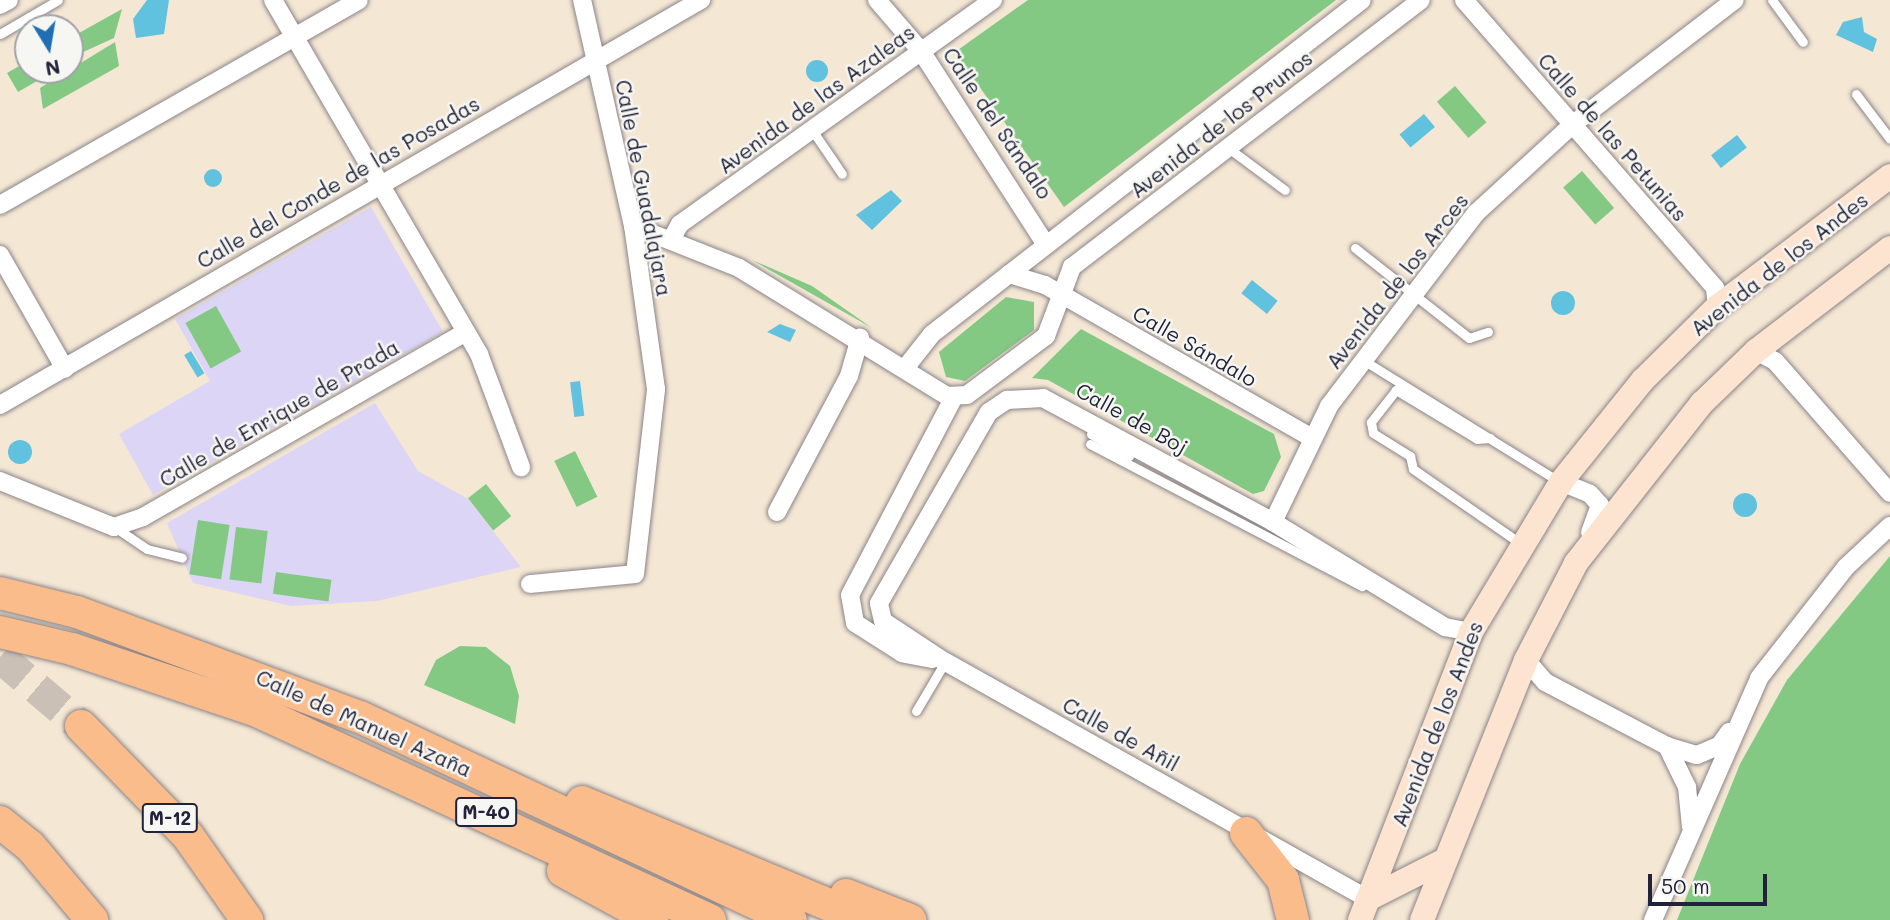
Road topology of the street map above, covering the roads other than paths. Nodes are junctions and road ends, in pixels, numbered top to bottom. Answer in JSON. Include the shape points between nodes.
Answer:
{"nodes":[{"id":1,"x":9,"y":0,"type":"edge"},
{"id":2,"x":58,"y":0,"type":"edge"},
{"id":3,"x":274,"y":0,"type":"edge"},
{"id":4,"x":359,"y":0,"type":"edge"},
{"id":5,"x":582,"y":0,"type":"edge"},
{"id":6,"x":701,"y":0,"type":"edge"},
{"id":7,"x":877,"y":0,"type":"edge"},
{"id":8,"x":993,"y":0,"type":"edge"},
{"id":9,"x":1362,"y":0,"type":"edge"},
{"id":10,"x":1421,"y":0,"type":"edge"},
{"id":11,"x":1464,"y":0,"type":"edge"},
{"id":12,"x":1735,"y":0,"type":"edge"},
{"id":13,"x":1772,"y":0,"type":"edge"},
{"id":14,"x":0,"y":5,"type":"edge"},
{"id":15,"x":0,"y":34,"type":"edge"},
{"id":16,"x":296,"y":36,"type":"junction"},
{"id":17,"x":1803,"y":42,"type":"dead end"},
{"id":18,"x":921,"y":51,"type":"junction"},
{"id":19,"x":595,"y":57,"type":"junction"},
{"id":20,"x":1856,"y":94,"type":"dead end"},
{"id":21,"x":1572,"y":125,"type":"junction"},
{"id":22,"x":812,"y":130,"type":"junction"},
{"id":23,"x":1890,"y":139,"type":"edge"},
{"id":24,"x":1227,"y":147,"type":"junction"},
{"id":25,"x":842,"y":174,"type":"dead end"},
{"id":26,"x":1890,"y":176,"type":"edge"},
{"id":27,"x":380,"y":184,"type":"junction"},
{"id":28,"x":1285,"y":190,"type":"dead end"},
{"id":29,"x":0,"y":205,"type":"edge"},
{"id":30,"x":633,"y":226,"type":"junction"},
{"id":31,"x":671,"y":240,"type":"junction"},
{"id":32,"x":1046,"y":244,"type":"junction"},
{"id":33,"x":1355,"y":248,"type":"dead end"},
{"id":34,"x":1890,"y":248,"type":"edge"},
{"id":35,"x":0,"y":255,"type":"edge"},
{"id":36,"x":1009,"y":274,"type":"junction"},
{"id":37,"x":1058,"y":293,"type":"junction"},
{"id":38,"x":1413,"y":293,"type":"junction"},
{"id":39,"x":1717,"y":307,"type":"junction"},
{"id":40,"x":1488,"y":332,"type":"dead end"},
{"id":41,"x":464,"y":333,"type":"junction"},
{"id":42,"x":860,"y":338,"type":"junction"},
{"id":43,"x":1756,"y":351,"type":"junction"},
{"id":44,"x":1362,"y":359,"type":"junction"},
{"id":45,"x":906,"y":367,"type":"junction"},
{"id":46,"x":65,"y":369,"type":"junction"},
{"id":47,"x":954,"y":397,"type":"junction"},
{"id":48,"x":1007,"y":400,"type":"junction"},
{"id":49,"x":0,"y":405,"type":"edge"},
{"id":50,"x":1310,"y":437,"type":"junction"},
{"id":51,"x":1490,"y":438,"type":"junction"},
{"id":52,"x":1090,"y":444,"type":"dead end"},
{"id":53,"x":1129,"y":456,"type":"dead end"},
{"id":54,"x":521,"y":467,"type":"dead end"},
{"id":55,"x":0,"y":481,"type":"edge"},
{"id":56,"x":1561,"y":482,"type":"junction"},
{"id":57,"x":1890,"y":493,"type":"edge"},
{"id":58,"x":777,"y":512,"type":"dead end"},
{"id":59,"x":1273,"y":522,"type":"junction"},
{"id":60,"x":1890,"y":526,"type":"edge"},
{"id":61,"x":114,"y":527,"type":"junction"},
{"id":62,"x":1520,"y":543,"type":"junction"},
{"id":63,"x":182,"y":558,"type":"dead end"},
{"id":64,"x":1576,"y":563,"type":"junction"},
{"id":65,"x":863,"y":568,"type":"junction"},
{"id":66,"x":530,"y":584,"type":"dead end"},
{"id":67,"x":884,"y":589,"type":"junction"},
{"id":68,"x":0,"y":593,"type":"edge"},
{"id":69,"x":1403,"y":602,"type":"junction"},
{"id":70,"x":0,"y":632,"type":"edge"},
{"id":71,"x":1471,"y":632,"type":"junction"},
{"id":72,"x":1526,"y":660,"type":"junction"},
{"id":73,"x":945,"y":662,"type":"junction"},
{"id":74,"x":915,"y":711,"type":"dead end"},
{"id":75,"x":257,"y":712,"type":"junction"},
{"id":76,"x":360,"y":718,"type":"junction"},
{"id":77,"x":1734,"y":723,"type":"junction"},
{"id":78,"x":81,"y":726,"type":"tunnel mouth"},
{"id":79,"x":1667,"y":746,"type":"junction"},
{"id":80,"x":0,"y":822,"type":"edge"},
{"id":81,"x":651,"y":828,"type":"junction"},
{"id":82,"x":1246,"y":832,"type":"junction"},
{"id":83,"x":1690,"y":834,"type":"junction"},
{"id":84,"x":1445,"y":860,"type":"junction"},
{"id":85,"x":1364,"y":910,"type":"edge"},
{"id":86,"x":92,"y":920,"type":"edge"},
{"id":87,"x":247,"y":920,"type":"edge"},
{"id":88,"x":653,"y":920,"type":"edge"},
{"id":89,"x":710,"y":920,"type":"edge"},
{"id":90,"x":791,"y":920,"type":"edge"},
{"id":91,"x":865,"y":920,"type":"edge"},
{"id":92,"x":910,"y":920,"type":"edge"},
{"id":93,"x":1293,"y":920,"type":"edge"},
{"id":94,"x":1422,"y":920,"type":"edge"},
{"id":95,"x":1653,"y":920,"type":"edge"}],
"edges":[{"from":1,"to":14,"type":"street"},
{"from":2,"to":15,"type":"lane"},
{"from":3,"to":16,"type":"street"},
{"from":4,"to":16,"type":"street"},
{"from":5,"to":19,"type":"street","name":"Calle de Guadalajara"},
{"from":6,"to":19,"type":"street","name":"Calle del Conde de las Posadas"},
{"from":7,"to":18,"type":"street","name":"Calle del Sándalo"},
{"from":8,"to":18,"type":"street","name":"Avenida de las Azaleas"},
{"from":9,"to":32,"type":"street","name":"Avenida de los Prunos"},
{"from":10,"to":24,"type":"street","name":"Avenida de los Prunos"},
{"from":11,"to":21,"type":"street","name":"Calle de las Petunias"},
{"from":12,"to":21,"type":"street","name":"Avenida de los Arces"},
{"from":13,"to":17,"type":"lane"},
{"from":16,"to":27,"type":"street"},
{"from":16,"to":29,"type":"street"},
{"from":18,"to":22,"type":"street","name":"Avenida de las Azaleas"},
{"from":18,"to":32,"type":"street","name":"Calle del Sándalo"},
{"from":19,"to":27,"type":"street","name":"Calle del Conde de las Posadas"},
{"from":19,"to":30,"type":"street","name":"Calle de Guadalajara"},
{"from":20,"to":23,"type":"lane"},
{"from":21,"to":38,"type":"street","name":"Avenida de los Arces","via":[[1476,213]]},
{"from":21,"to":39,"type":"street","name":"Calle de las Petunias","via":[[1715,288]]},
{"from":22,"to":25,"type":"lane"},
{"from":22,"to":31,"type":"street","name":"Avenida de las Azaleas","via":[[680,224]]},
{"from":24,"to":28,"type":"lane"},
{"from":24,"to":37,"type":"street","name":"Avenida de los Prunos","via":[[1072,267]]},
{"from":26,"to":39,"type":"main road","name":"Avenida de los Andes"},
{"from":27,"to":41,"type":"street"},
{"from":27,"to":46,"type":"street","name":"Calle del Conde de las Posadas"},
{"from":30,"to":31,"type":"street"},
{"from":30,"to":66,"type":"street","name":"Calle de Guadalajara","via":[[656,389],[635,574]]},
{"from":31,"to":42,"type":"street","via":[[739,268]]},
{"from":32,"to":36,"type":"street","name":"Avenida de los Prunos"},
{"from":33,"to":38,"type":"lane"},
{"from":34,"to":43,"type":"main road"},
{"from":35,"to":46,"type":"street"},
{"from":36,"to":37,"type":"street"},
{"from":36,"to":45,"type":"street","name":"Avenida de los Prunos","via":[[932,334]]},
{"from":37,"to":47,"type":"street","name":"Avenida de los Prunos","via":[[1046,336],[982,389]]},
{"from":37,"to":50,"type":"street","name":"Calle Sándalo"},
{"from":38,"to":40,"type":"lane","via":[[1469,338]]},
{"from":38,"to":44,"type":"street","name":"Avenida de los Arces"},
{"from":39,"to":56,"type":"main road","name":"Avenida de los Andes","via":[[1643,380]]},
{"from":41,"to":54,"type":"street","via":[[479,354]]},
{"from":41,"to":61,"type":"street","name":"Calle de Enrique de Prada","via":[[143,517]]},
{"from":42,"to":45,"type":"street"},
{"from":42,"to":58,"type":"street","via":[[849,376]]},
{"from":43,"to":57,"type":"street","via":[[1775,361]]},
{"from":43,"to":64,"type":"main road","via":[[1656,456]]},
{"from":44,"to":50,"type":"street","name":"Avenida de los Arces"},
{"from":44,"to":51,"type":"lane"},
{"from":45,"to":47,"type":"street"},
{"from":46,"to":49,"type":"street","name":"Calle del Conde de las Posadas"},
{"from":47,"to":65,"type":"street"},
{"from":48,"to":53,"type":"lane","via":[[1045,408]]},
{"from":48,"to":59,"type":"street","name":"Calle de Boj","via":[[1057,402]]},
{"from":48,"to":67,"type":"street","via":[[989,412]]},
{"from":50,"to":59,"type":"street","name":"Avenida de los Arces"},
{"from":51,"to":56,"type":"lane"},
{"from":51,"to":62,"type":"lane","via":[[1477,439],[1396,390],[1371,422],[1373,433],[1410,456],[1413,469]]},
{"from":52,"to":69,"type":"lane"},
{"from":55,"to":61,"type":"street"},
{"from":56,"to":62,"type":"main road","name":"Avenida de los Andes"},
{"from":56,"to":64,"type":"street","via":[[1590,494],[1600,505]]},
{"from":59,"to":69,"type":"street","name":"Calle de Boj"},
{"from":60,"to":77,"type":"street","via":[[1789,634]]},
{"from":61,"to":63,"type":"lane","via":[[147,549]]},
{"from":62,"to":71,"type":"main road","name":"Avenida de los Andes"},
{"from":64,"to":72,"type":"main road"},
{"from":65,"to":67,"type":"street","via":[[862,592],[872,596]]},
{"from":65,"to":73,"type":"street","via":[[850,595],[855,623],[902,653]]},
{"from":67,"to":73,"type":"street","name":"Calle de Añil","via":[[883,621]]},
{"from":68,"to":76,"type":"highway","name":"Calle de Manuel Azaña","number":"M-40","via":[[140,633]]},
{"from":69,"to":71,"type":"street","name":"Calle de Boj","via":[[1444,627]]},
{"from":70,"to":75,"type":"highway","name":"Calle de Manuel Azaña","number":"M-40","via":[[72,649]]},
{"from":71,"to":85,"type":"main road","name":"Avenida de los Andes"},
{"from":72,"to":79,"type":"street","via":[[1545,682]]},
{"from":72,"to":84,"type":"main road"},
{"from":73,"to":74,"type":"lane"},
{"from":73,"to":82,"type":"street","name":"Calle de Añil"},
{"from":75,"to":88,"type":"highway"},
{"from":75,"to":89,"type":"highway","name":"Calle de Manuel Azaña","number":"M-40"},
{"from":76,"to":81,"type":"highway"},
{"from":76,"to":90,"type":"highway","name":"Calle de Manuel Azaña","number":"M-40"},
{"from":77,"to":79,"type":"street","via":[[1720,745],[1697,755]]},
{"from":77,"to":83,"type":"street"},
{"from":78,"to":87,"type":"highway","number":"M-12","via":[[188,836]]},
{"from":79,"to":83,"type":"street","via":[[1688,787]]},
{"from":80,"to":86,"type":"highway","via":[[30,846]]},
{"from":81,"to":91,"type":"highway"},
{"from":81,"to":92,"type":"highway"},
{"from":82,"to":85,"type":"street","name":"Calle de Añil"},
{"from":82,"to":93,"type":"highway","via":[[1283,880]]},
{"from":83,"to":95,"type":"street"},
{"from":84,"to":85,"type":"main road"},
{"from":84,"to":94,"type":"main road"}]}
